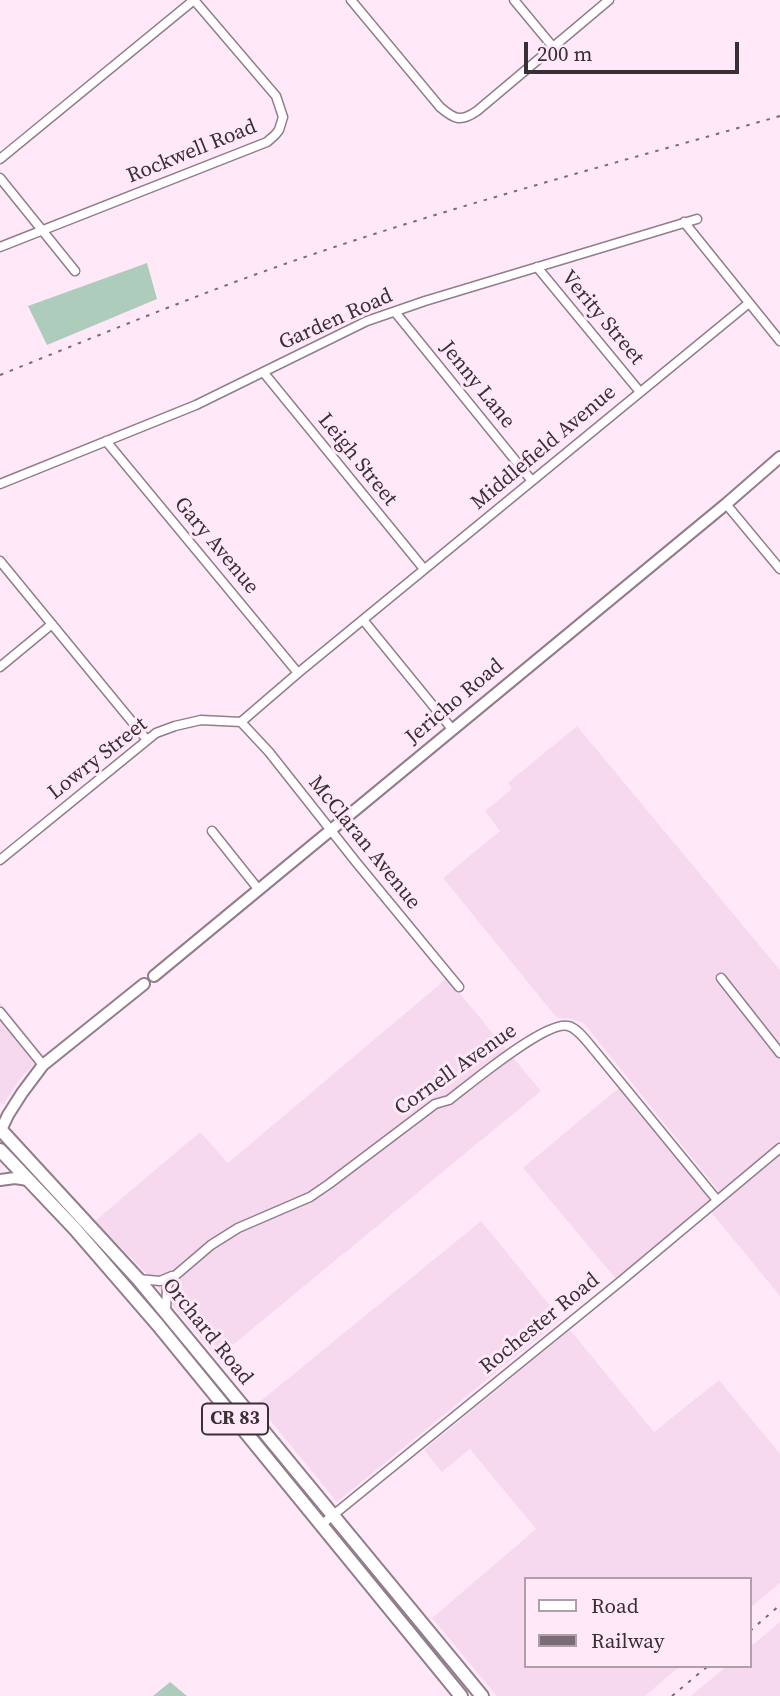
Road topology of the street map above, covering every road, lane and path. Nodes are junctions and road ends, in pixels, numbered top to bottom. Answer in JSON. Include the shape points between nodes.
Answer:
{"nodes":[{"id":1,"x":194,"y":0,"type":"edge"},
{"id":2,"x":351,"y":0,"type":"edge"},
{"id":3,"x":514,"y":0,"type":"edge"},
{"id":4,"x":609,"y":0,"type":"edge"},
{"id":5,"x":552,"y":47,"type":"junction"},
{"id":6,"x":0,"y":159,"type":"edge"},
{"id":7,"x":0,"y":178,"type":"edge"},
{"id":8,"x":697,"y":219,"type":"dead end"},
{"id":9,"x":684,"y":222,"type":"junction"},
{"id":10,"x":42,"y":230,"type":"junction"},
{"id":11,"x":0,"y":247,"type":"edge"},
{"id":12,"x":537,"y":267,"type":"junction"},
{"id":13,"x":75,"y":271,"type":"dead end"},
{"id":14,"x":749,"y":303,"type":"junction"},
{"id":15,"x":395,"y":312,"type":"junction"},
{"id":16,"x":780,"y":341,"type":"edge"},
{"id":17,"x":264,"y":373,"type":"junction"},
{"id":18,"x":640,"y":392,"type":"junction"},
{"id":19,"x":106,"y":441,"type":"junction"},
{"id":20,"x":780,"y":457,"type":"edge"},
{"id":21,"x":532,"y":481,"type":"junction"},
{"id":22,"x":0,"y":484,"type":"edge"},
{"id":23,"x":726,"y":504,"type":"junction"},
{"id":24,"x":0,"y":561,"type":"edge"},
{"id":25,"x":424,"y":569,"type":"junction"},
{"id":26,"x":780,"y":569,"type":"edge"},
{"id":27,"x":364,"y":621,"type":"junction"},
{"id":28,"x":52,"y":624,"type":"junction"},
{"id":29,"x":0,"y":667,"type":"edge"},
{"id":30,"x":298,"y":673,"type":"junction"},
{"id":31,"x":242,"y":722,"type":"junction"},
{"id":32,"x":452,"y":729,"type":"junction"},
{"id":33,"x":148,"y":740,"type":"junction"},
{"id":34,"x":212,"y":831,"type":"dead end"},
{"id":35,"x":330,"y":831,"type":"junction"},
{"id":36,"x":0,"y":860,"type":"edge"},
{"id":37,"x":259,"y":890,"type":"junction"},
{"id":38,"x":154,"y":976,"type":"dead end"},
{"id":39,"x":721,"y":978,"type":"dead end"},
{"id":40,"x":144,"y":984,"type":"dead end"},
{"id":41,"x":459,"y":987,"type":"dead end"},
{"id":42,"x":0,"y":1012,"type":"edge"},
{"id":43,"x":780,"y":1054,"type":"edge"},
{"id":44,"x":43,"y":1065,"type":"junction"},
{"id":45,"x":0,"y":1131,"type":"edge"},
{"id":46,"x":780,"y":1148,"type":"edge"},
{"id":47,"x":0,"y":1150,"type":"edge"},
{"id":48,"x":0,"y":1180,"type":"edge"},
{"id":49,"x":28,"y":1180,"type":"junction"},
{"id":50,"x":717,"y":1200,"type":"junction"},
{"id":51,"x":175,"y":1275,"type":"junction"},
{"id":52,"x":138,"y":1279,"type":"junction"},
{"id":53,"x":166,"y":1312,"type":"junction"},
{"id":54,"x":333,"y":1515,"type":"junction"},
{"id":55,"x":321,"y":1525,"type":"junction"},
{"id":56,"x":461,"y":1696,"type":"edge"},
{"id":57,"x":482,"y":1696,"type":"edge"}],
"edges":[{"from":1,"to":6,"type":"street"},
{"from":1,"to":10,"type":"street","name":"Rockwell Road","via":[[276,96],[283,117],[275,135]]},
{"from":2,"to":5,"type":"street","via":[[440,107],[457,118],[469,117]]},
{"from":3,"to":5,"type":"street"},
{"from":4,"to":5,"type":"street"},
{"from":7,"to":10,"type":"street"},
{"from":8,"to":9,"type":"street","name":"Garden Road"},
{"from":9,"to":12,"type":"street","name":"Garden Road"},
{"from":9,"to":14,"type":"street"},
{"from":10,"to":11,"type":"street","name":"Rockwell Road"},
{"from":10,"to":13,"type":"street"},
{"from":12,"to":15,"type":"street","name":"Garden Road"},
{"from":12,"to":18,"type":"street","name":"Verity Street"},
{"from":14,"to":16,"type":"street"},
{"from":14,"to":18,"type":"street","name":"Middlefield Avenue"},
{"from":15,"to":17,"type":"street","name":"Garden Road","via":[[367,321]]},
{"from":15,"to":21,"type":"street","name":"Jenny Lane"},
{"from":17,"to":19,"type":"street","name":"Garden Road"},
{"from":17,"to":25,"type":"street","name":"Leigh Street"},
{"from":18,"to":21,"type":"street","name":"Middlefield Avenue"},
{"from":19,"to":22,"type":"street","name":"Garden Road"},
{"from":19,"to":30,"type":"street","name":"Gary Avenue"},
{"from":20,"to":23,"type":"main road","name":"Jericho Road"},
{"from":21,"to":25,"type":"street","name":"Middlefield Avenue"},
{"from":23,"to":26,"type":"street"},
{"from":23,"to":32,"type":"main road","name":"Jericho Road"},
{"from":24,"to":28,"type":"street"},
{"from":25,"to":27,"type":"street","name":"Middlefield Avenue"},
{"from":27,"to":30,"type":"street"},
{"from":27,"to":32,"type":"street"},
{"from":28,"to":29,"type":"street"},
{"from":28,"to":33,"type":"street"},
{"from":30,"to":31,"type":"street"},
{"from":31,"to":33,"type":"street","name":"Lowry Street","via":[[201,720],[156,733]]},
{"from":31,"to":35,"type":"street","name":"McClaran Avenue"},
{"from":32,"to":35,"type":"main road","name":"Jericho Road"},
{"from":33,"to":36,"type":"street","name":"Lowry Street"},
{"from":34,"to":37,"type":"street"},
{"from":35,"to":37,"type":"main road","name":"Jericho Road"},
{"from":35,"to":41,"type":"street","name":"McClaran Avenue"},
{"from":37,"to":38,"type":"main road","name":"Jericho Road"},
{"from":39,"to":43,"type":"street"},
{"from":40,"to":44,"type":"main road"},
{"from":42,"to":44,"type":"street"},
{"from":44,"to":45,"type":"main road"},
{"from":45,"to":52,"type":"main road","name":"Orchard Road","number":"CR 83"},
{"from":46,"to":50,"type":"street","name":"Rochester Road"},
{"from":47,"to":49,"type":"main road","name":"Orchard Road","number":"CR 83"},
{"from":48,"to":49,"type":"main road"},
{"from":49,"to":55,"type":"main road","name":"Orchard Road","number":"CR 83","via":[[158,1325]]},
{"from":50,"to":51,"type":"street","name":"Cornell Avenue","via":[[596,1051],[569,1026],[557,1026],[538,1034],[449,1100],[435,1104],[310,1197],[238,1228]]},
{"from":50,"to":54,"type":"street","name":"Rochester Road"},
{"from":51,"to":52,"type":"street","via":[[160,1281]]},
{"from":51,"to":53,"type":"street","via":[[167,1287]]},
{"from":52,"to":53,"type":"main road","name":"Orchard Road","number":"CR 83"},
{"from":53,"to":54,"type":"main road","name":"Orchard Road","number":"CR 83"},
{"from":54,"to":55,"type":"street","name":"Rochester Road"},
{"from":54,"to":57,"type":"main road","name":"Orchard Road","number":"CR 83"},
{"from":55,"to":56,"type":"main road","name":"Orchard Road","number":"CR 83"}]}
